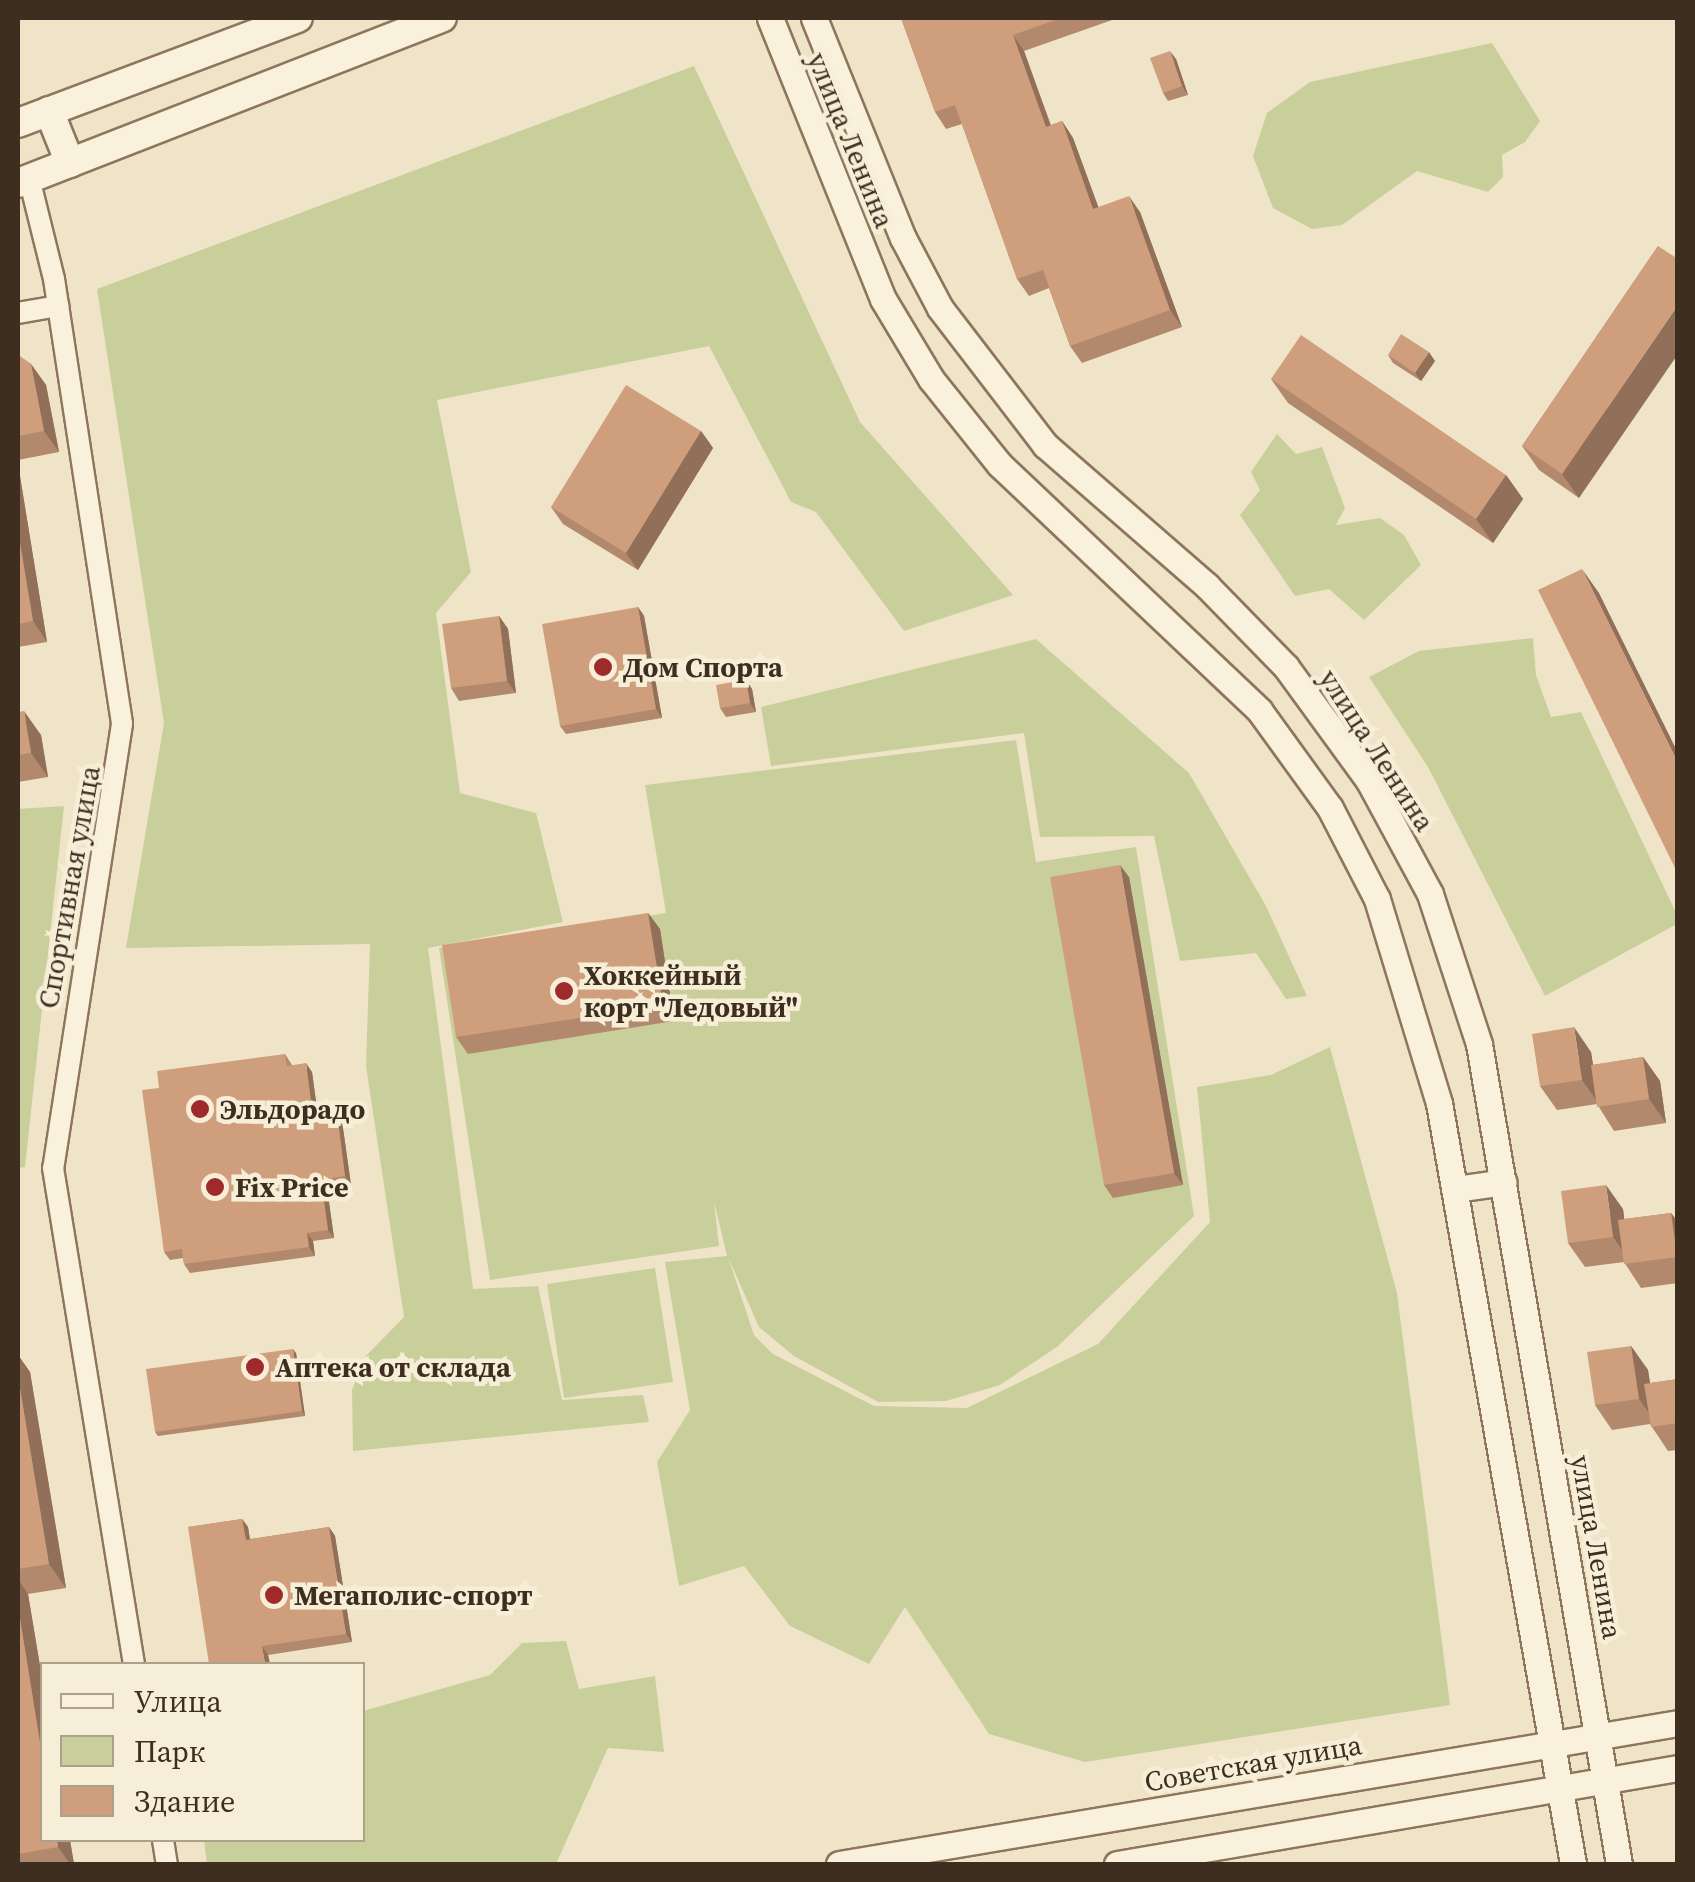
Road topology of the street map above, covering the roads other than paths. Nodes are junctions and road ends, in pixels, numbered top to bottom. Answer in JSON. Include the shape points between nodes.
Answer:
{"nodes":[{"id":1,"x":298,"y":18,"type":"edge"},
{"id":2,"x":442,"y":18,"type":"edge"},
{"id":3,"x":770,"y":18,"type":"edge"},
{"id":4,"x":814,"y":18,"type":"edge"},
{"id":5,"x":49,"y":112,"type":"junction"},
{"id":6,"x":18,"y":123,"type":"edge"},
{"id":7,"x":70,"y":163,"type":"junction"},
{"id":8,"x":23,"y":180,"type":"edge"},
{"id":9,"x":58,"y":306,"type":"junction"},
{"id":10,"x":18,"y":312,"type":"edge"},
{"id":11,"x":1045,"y":445,"type":"junction"},
{"id":12,"x":1014,"y":479,"type":"junction"},
{"id":13,"x":1504,"y":1182,"type":"junction"},
{"id":14,"x":1455,"y":1190,"type":"junction"},
{"id":15,"x":134,"y":1662,"type":"edge"},
{"id":16,"x":1678,"y":1723,"type":"edge"},
{"id":17,"x":1599,"y":1736,"type":"junction"},
{"id":18,"x":1553,"y":1744,"type":"junction"},
{"id":19,"x":1678,"y":1768,"type":"edge"},
{"id":20,"x":1605,"y":1780,"type":"junction"},
{"id":21,"x":1560,"y":1787,"type":"junction"},
{"id":22,"x":839,"y":1864,"type":"edge"},
{"id":23,"x":1117,"y":1864,"type":"edge"},
{"id":24,"x":1573,"y":1864,"type":"edge"},
{"id":25,"x":1618,"y":1864,"type":"edge"}],
"edges":[{"from":1,"to":5,"type":"main road"},
{"from":2,"to":7,"type":"main road"},
{"from":3,"to":12,"type":"street","name":"улица Ленина","via":[[883,299],[931,379]]},
{"from":4,"to":11,"type":"street","name":"улица Ленина","via":[[895,220],[931,290]]},
{"from":5,"to":6,"type":"main road"},
{"from":5,"to":7,"type":"main road"},
{"from":7,"to":8,"type":"main road"},
{"from":8,"to":9,"type":"street","name":"Спортивная улица"},
{"from":9,"to":10,"type":"street"},
{"from":9,"to":15,"type":"street","name":"Спортивная улица","via":[[122,724],[53,1168]]},
{"from":11,"to":12,"type":"street"},
{"from":11,"to":13,"type":"street","name":"улица Ленина","via":[[1242,621],[1370,781],[1450,944],[1479,1044]]},
{"from":12,"to":14,"type":"street","name":"улица Ленина","via":[[1217,664],[1330,808],[1396,949],[1432,1074]]},
{"from":13,"to":14,"type":"street"},
{"from":13,"to":17,"type":"street","name":"улица Ленина"},
{"from":14,"to":18,"type":"street","name":"улица Ленина"},
{"from":16,"to":17,"type":"street","name":"Советская улица"},
{"from":17,"to":18,"type":"street","name":"Советская улица"},
{"from":17,"to":20,"type":"street","name":"улица Ленина"},
{"from":18,"to":21,"type":"street","name":"улица Ленина"},
{"from":18,"to":22,"type":"street","name":"Советская улица"},
{"from":19,"to":20,"type":"street"},
{"from":20,"to":21,"type":"street"},
{"from":20,"to":25,"type":"street","name":"улица Ленина"},
{"from":21,"to":23,"type":"street"},
{"from":21,"to":24,"type":"street","name":"улица Ленина"}]}
